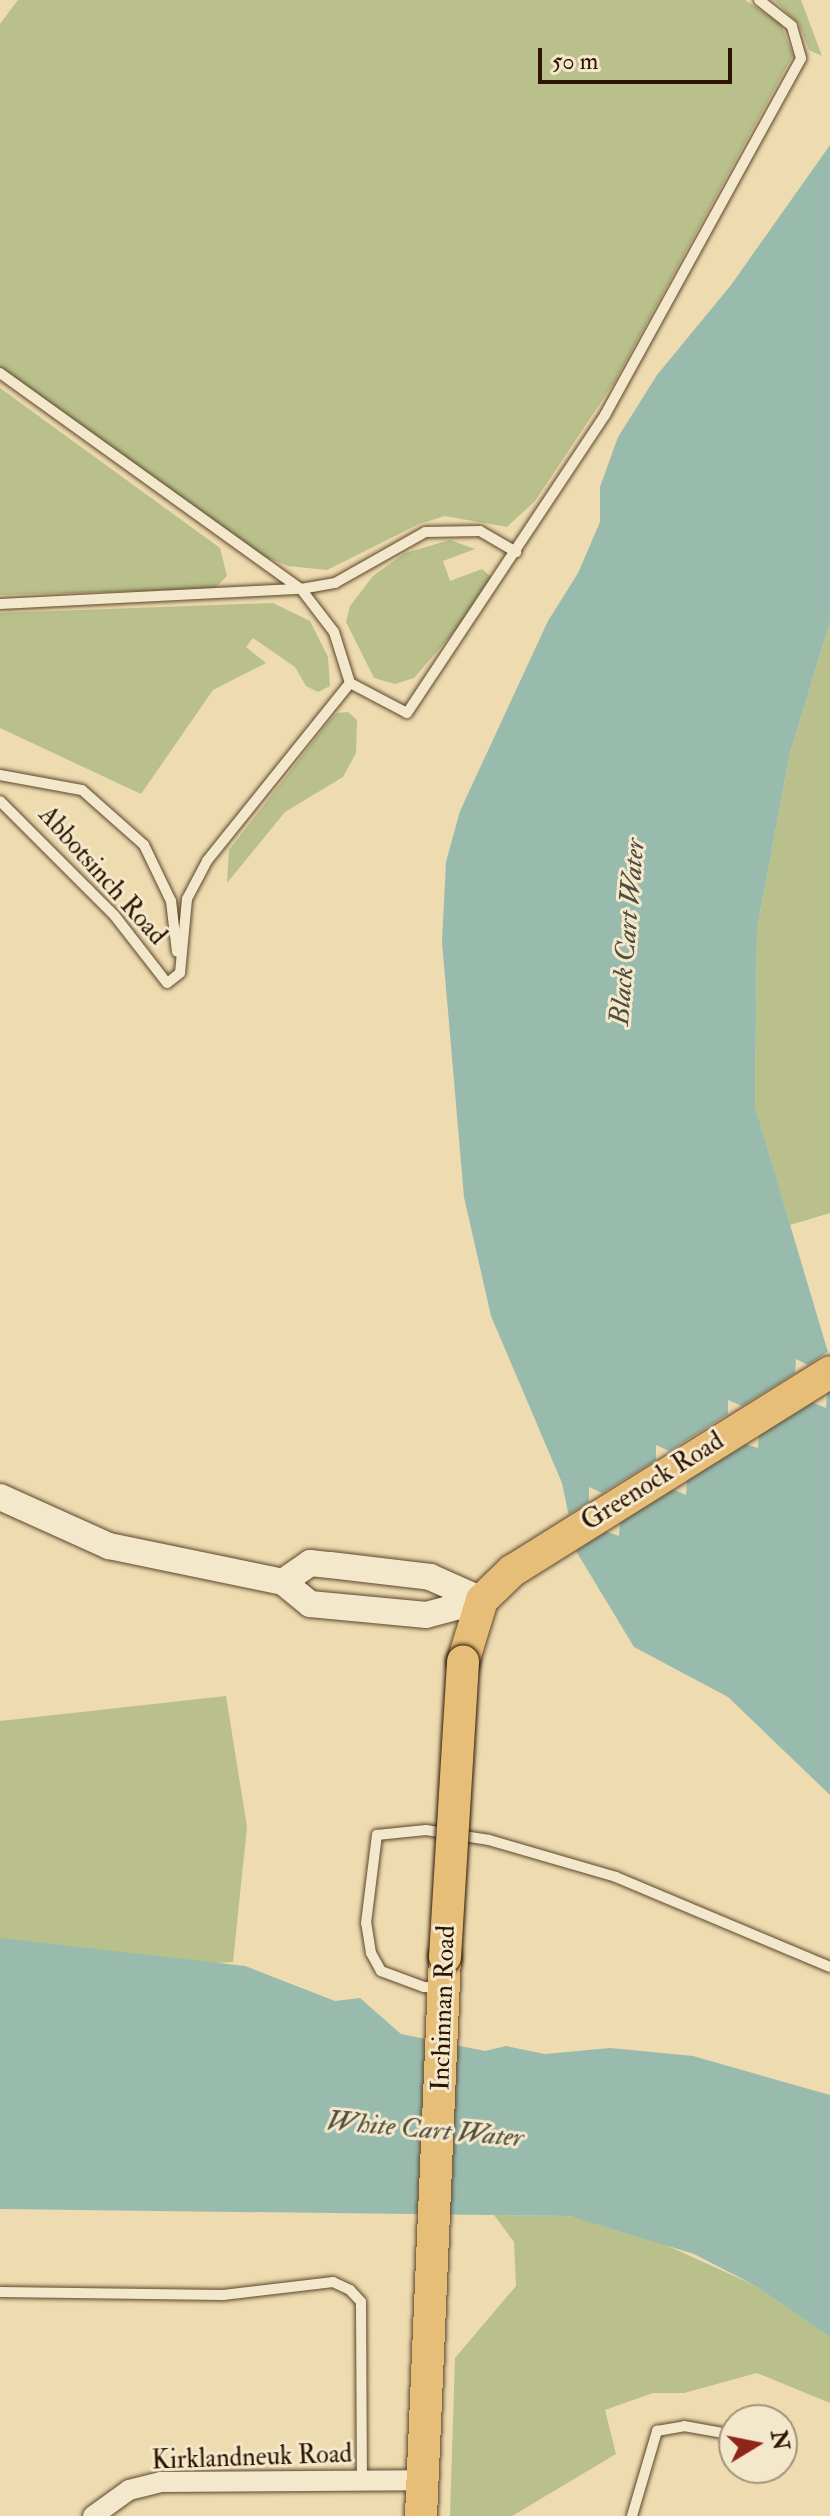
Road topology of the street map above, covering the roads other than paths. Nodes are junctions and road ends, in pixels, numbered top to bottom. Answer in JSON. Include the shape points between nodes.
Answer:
{"nodes":[{"id":1,"x":759,"y":0,"type":"edge"},
{"id":2,"x":0,"y":373,"type":"edge"},
{"id":3,"x":516,"y":552,"type":"junction"},
{"id":4,"x":301,"y":589,"type":"junction"},
{"id":5,"x":0,"y":604,"type":"edge"},
{"id":6,"x":350,"y":683,"type":"junction"},
{"id":7,"x":0,"y":775,"type":"edge"},
{"id":8,"x":0,"y":801,"type":"edge"},
{"id":9,"x":180,"y":973,"type":"junction"},
{"id":10,"x":830,"y":1372,"type":"edge"},
{"id":11,"x":0,"y":1497,"type":"edge"},
{"id":12,"x":283,"y":1582,"type":"junction"},
{"id":13,"x":482,"y":1600,"type":"junction"},
{"id":14,"x":830,"y":1967,"type":"edge"},
{"id":15,"x":444,"y":1972,"type":"junction"},
{"id":16,"x":0,"y":2292,"type":"edge"},
{"id":17,"x":718,"y":2432,"type":"edge"},
{"id":18,"x":362,"y":2480,"type":"junction"},
{"id":19,"x":421,"y":2480,"type":"junction"},
{"id":20,"x":93,"y":2516,"type":"edge"},
{"id":21,"x":421,"y":2516,"type":"edge"},
{"id":22,"x":632,"y":2516,"type":"edge"}],
"edges":[{"from":1,"to":3,"type":"lane","via":[[792,26],[801,58],[605,415]]},
{"from":2,"to":4,"type":"lane"},
{"from":3,"to":4,"type":"lane","via":[[480,531],[425,532],[335,583]]},
{"from":3,"to":6,"type":"lane","via":[[407,713]]},
{"from":4,"to":5,"type":"lane"},
{"from":4,"to":6,"type":"lane","via":[[334,632]]},
{"from":6,"to":9,"type":"lane","via":[[207,861],[187,899]]},
{"from":7,"to":9,"type":"lane","via":[[82,790],[144,845],[171,901]]},
{"from":8,"to":9,"type":"lane","name":"Abbotsinch Road","via":[[104,904],[167,983]]},
{"from":10,"to":13,"type":"main road","name":"Greenock Road","via":[[526,1562]]},
{"from":11,"to":12,"type":"street","via":[[109,1546]]},
{"from":12,"to":13,"type":"street","via":[[310,1604],[426,1615]]},
{"from":12,"to":13,"type":"street","via":[[310,1563],[430,1577]]},
{"from":13,"to":15,"type":"main road","name":"Inchinnan Road","bridge":true,"via":[[463,1662]]},
{"from":14,"to":15,"type":"lane","via":[[616,1877],[489,1840],[426,1830],[377,1835],[366,1923],[371,1953],[381,1971],[424,1987]]},
{"from":15,"to":19,"type":"main road","name":"Inchinnan Road"},
{"from":16,"to":18,"type":"lane","via":[[223,2295],[333,2282],[350,2290],[361,2302]]},
{"from":17,"to":22,"type":"lane","via":[[684,2426],[657,2431]]},
{"from":18,"to":19,"type":"street","name":"Kirklandneuk Road"},
{"from":18,"to":20,"type":"street","name":"Kirklandneuk Road","via":[[161,2482],[129,2490]]},
{"from":19,"to":21,"type":"main road","name":"Inchinnan Road"}]}
